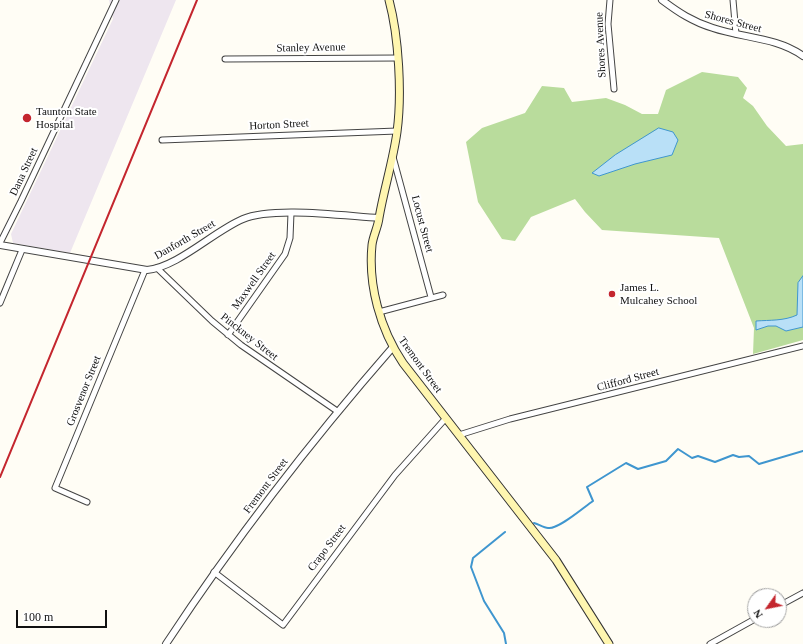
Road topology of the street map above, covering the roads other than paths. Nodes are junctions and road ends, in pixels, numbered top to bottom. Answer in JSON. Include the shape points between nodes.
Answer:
{"nodes":[{"id":1,"x":116,"y":0,"type":"edge"},
{"id":2,"x":389,"y":0,"type":"edge"},
{"id":3,"x":610,"y":0,"type":"edge"},
{"id":4,"x":662,"y":0,"type":"edge"},
{"id":5,"x":733,"y":0,"type":"edge"},
{"id":6,"x":736,"y":34,"type":"junction"},
{"id":7,"x":803,"y":56,"type":"edge"},
{"id":8,"x":398,"y":58,"type":"junction"},
{"id":9,"x":225,"y":59,"type":"dead end"},
{"id":10,"x":614,"y":89,"type":"dead end"},
{"id":11,"x":398,"y":131,"type":"junction"},
{"id":12,"x":162,"y":140,"type":"dead end"},
{"id":13,"x":393,"y":156,"type":"junction"},
{"id":14,"x":291,"y":213,"type":"junction"},
{"id":15,"x":379,"y":218,"type":"junction"},
{"id":16,"x":0,"y":244,"type":"edge"},
{"id":17,"x":22,"y":250,"type":"junction"},
{"id":18,"x":158,"y":268,"type":"junction"},
{"id":19,"x":145,"y":270,"type":"junction"},
{"id":20,"x":443,"y":295,"type":"dead end"},
{"id":21,"x":431,"y":297,"type":"junction"},
{"id":22,"x":0,"y":303,"type":"edge"},
{"id":23,"x":379,"y":312,"type":"junction"},
{"id":24,"x":228,"y":335,"type":"junction"},
{"id":25,"x":803,"y":346,"type":"edge"},
{"id":26,"x":393,"y":348,"type":"junction"},
{"id":27,"x":337,"y":411,"type":"junction"},
{"id":28,"x":446,"y":418,"type":"junction"},
{"id":29,"x":459,"y":435,"type":"junction"},
{"id":30,"x":87,"y":502,"type":"dead end"},
{"id":31,"x":214,"y":572,"type":"junction"},
{"id":32,"x":803,"y":593,"type":"edge"},
{"id":33,"x":787,"y":602,"type":"edge"},
{"id":34,"x":747,"y":623,"type":"edge"},
{"id":35,"x":166,"y":644,"type":"edge"},
{"id":36,"x":609,"y":644,"type":"edge"},
{"id":37,"x":710,"y":644,"type":"edge"}],
"edges":[{"from":1,"to":16,"type":"street","name":"Dana Street"},
{"from":2,"to":8,"type":"main road","name":"Tremont Street"},
{"from":3,"to":10,"type":"street","name":"Shores Avenue","via":[[608,24]]},
{"from":4,"to":6,"type":"street","name":"Shores Street","via":[[694,21]]},
{"from":5,"to":6,"type":"street"},
{"from":6,"to":7,"type":"street","name":"Shores Street","via":[[778,44]]},
{"from":8,"to":9,"type":"street","name":"Stanley Avenue"},
{"from":8,"to":11,"type":"main road","name":"Tremont Street"},
{"from":11,"to":12,"type":"street","name":"Horton Street"},
{"from":11,"to":13,"type":"main road","name":"Tremont Street"},
{"from":13,"to":15,"type":"main road","name":"Tremont Street"},
{"from":13,"to":21,"type":"street","name":"Locust Street"},
{"from":14,"to":15,"type":"street","name":"Danforth Street"},
{"from":14,"to":18,"type":"street","name":"Danforth Street","via":[[263,214],[242,219]]},
{"from":14,"to":24,"type":"street","name":"Maxwell Street","via":[[290,238],[285,254]]},
{"from":15,"to":23,"type":"main road","name":"Tremont Street","via":[[372,254]]},
{"from":16,"to":17,"type":"street","name":"Danforth Street"},
{"from":17,"to":19,"type":"street","name":"Danforth Street"},
{"from":17,"to":22,"type":"street"},
{"from":18,"to":19,"type":"street","name":"Danforth Street"},
{"from":18,"to":24,"type":"street","name":"Pinckney Street"},
{"from":19,"to":30,"type":"street","name":"Grosvenor Street","via":[[55,488]]},
{"from":20,"to":21,"type":"street"},
{"from":21,"to":23,"type":"street"},
{"from":23,"to":26,"type":"main road","name":"Tremont Street"},
{"from":24,"to":27,"type":"street","name":"Pinckney Street"},
{"from":25,"to":29,"type":"street","name":"Clifford Street","via":[[510,419]]},
{"from":26,"to":27,"type":"street","name":"Fremont Street"},
{"from":26,"to":28,"type":"main road","name":"Tremont Street"},
{"from":27,"to":31,"type":"street","name":"Fremont Street"},
{"from":28,"to":29,"type":"main road","name":"Tremont Street"},
{"from":28,"to":31,"type":"street","name":"Crapo Street","via":[[395,476],[284,625]]},
{"from":29,"to":36,"type":"main road","name":"Tremont Street","via":[[556,560]]},
{"from":31,"to":35,"type":"street","name":"Fremont Street"},
{"from":32,"to":33,"type":"street"},
{"from":34,"to":37,"type":"street"}]}
